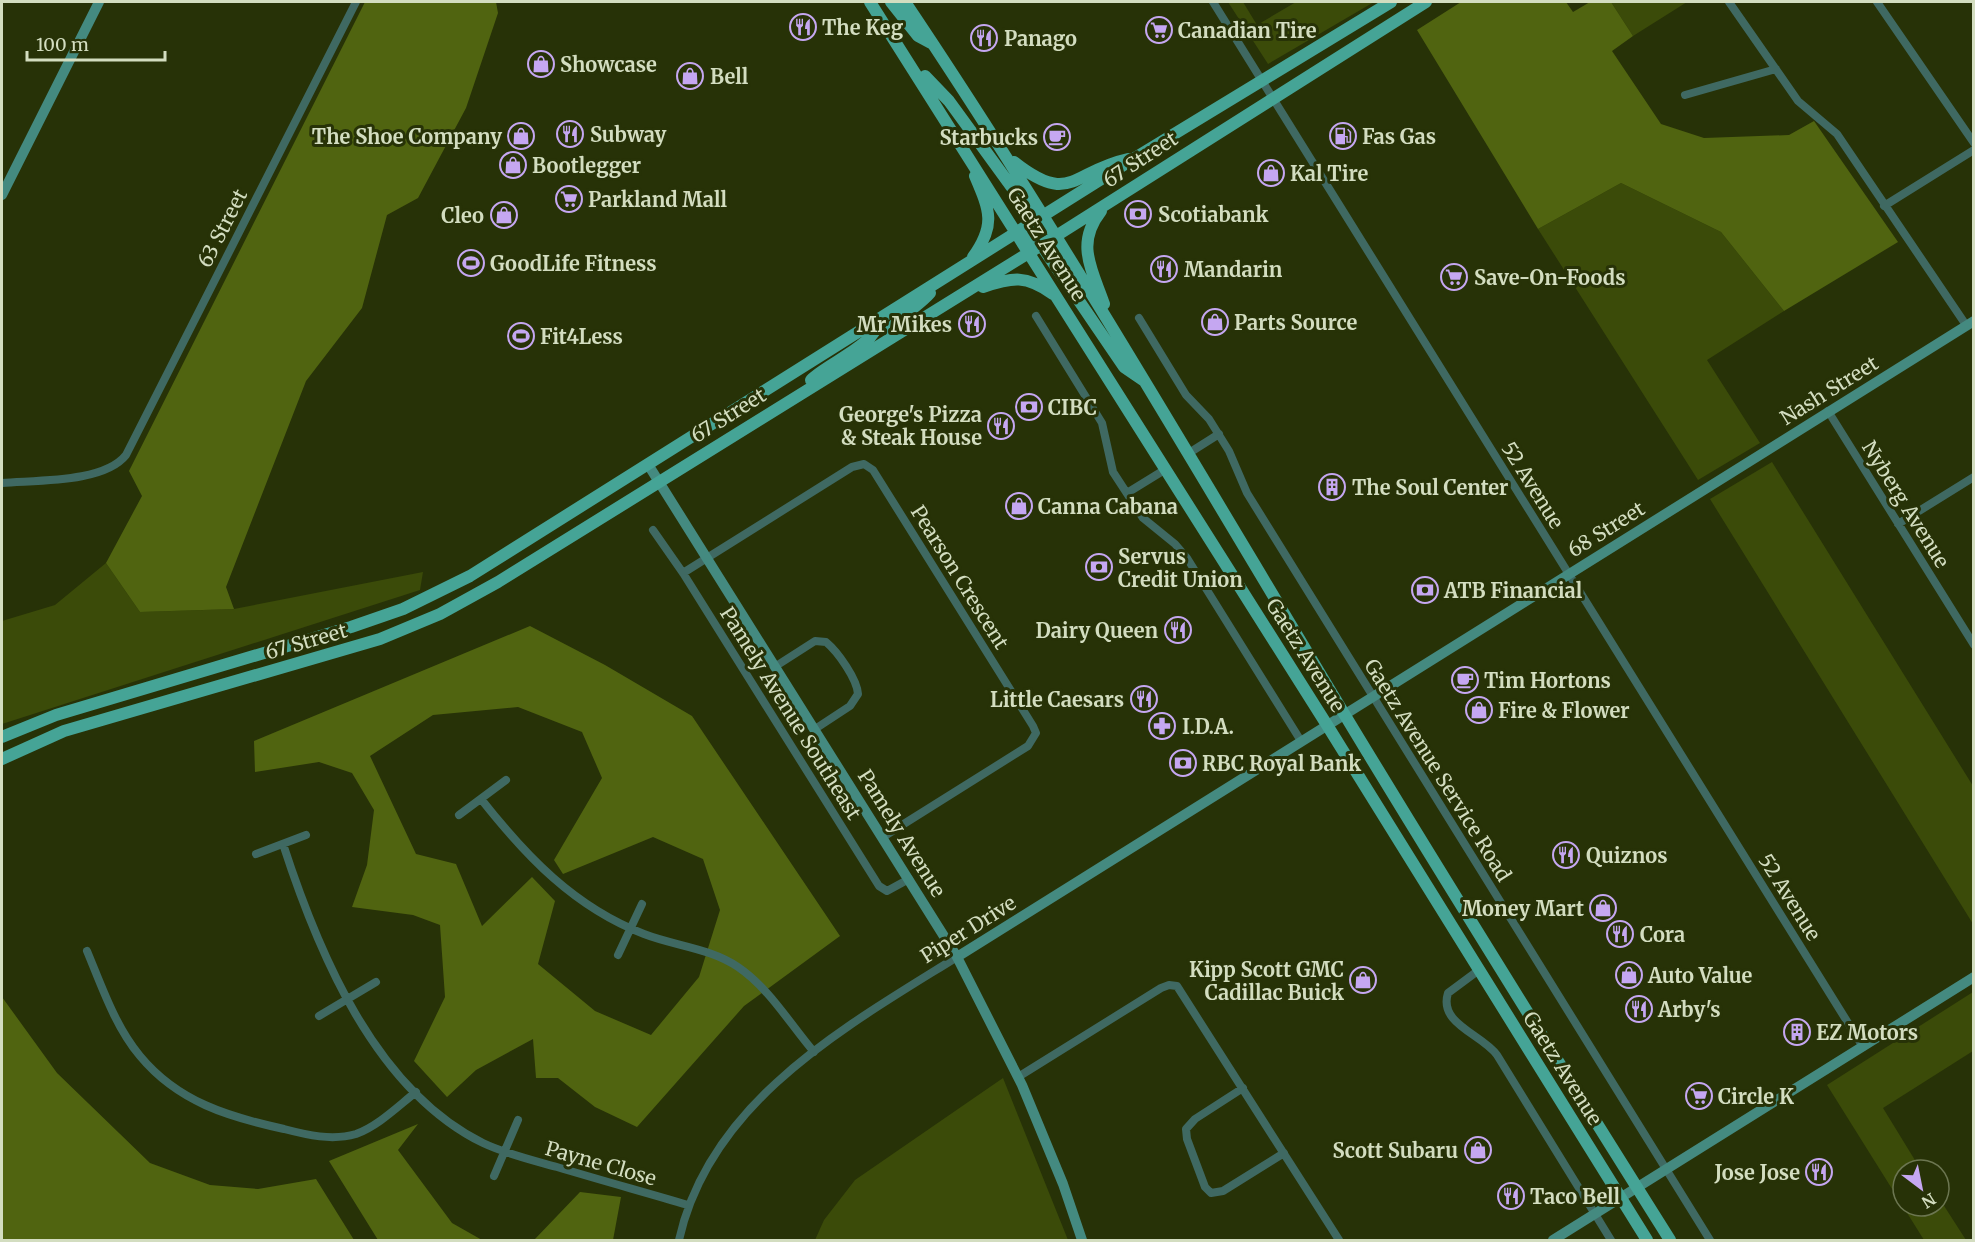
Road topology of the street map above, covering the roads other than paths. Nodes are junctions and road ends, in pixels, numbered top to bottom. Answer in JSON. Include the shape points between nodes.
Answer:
{"nodes":[{"id":1,"x":99,"y":2,"type":"edge"},
{"id":2,"x":356,"y":2,"type":"edge"},
{"id":3,"x":870,"y":2,"type":"edge"},
{"id":4,"x":891,"y":2,"type":"edge"},
{"id":5,"x":905,"y":2,"type":"edge"},
{"id":6,"x":1213,"y":2,"type":"edge"},
{"id":7,"x":1391,"y":2,"type":"edge"},
{"id":8,"x":1426,"y":2,"type":"edge"},
{"id":9,"x":1729,"y":2,"type":"edge"},
{"id":10,"x":1877,"y":2,"type":"edge"},
{"id":11,"x":934,"y":45,"type":"junction"},
{"id":12,"x":906,"y":56,"type":"junction"},
{"id":13,"x":1776,"y":69,"type":"junction"},
{"id":14,"x":1262,"y":81,"type":"junction"},
{"id":15,"x":1685,"y":95,"type":"dead end"},
{"id":16,"x":1273,"y":98,"type":"junction"},
{"id":17,"x":1974,"y":143,"type":"edge"},
{"id":18,"x":962,"y":145,"type":"junction"},
{"id":19,"x":1974,"y":150,"type":"edge"},
{"id":20,"x":1005,"y":154,"type":"junction"},
{"id":21,"x":1138,"y":156,"type":"junction"},
{"id":22,"x":2,"y":195,"type":"edge"},
{"id":23,"x":1107,"y":204,"type":"junction"},
{"id":24,"x":1884,"y":206,"type":"junction"},
{"id":25,"x":1039,"y":219,"type":"junction"},
{"id":26,"x":1017,"y":233,"type":"junction"},
{"id":27,"x":1056,"y":236,"type":"junction"},
{"id":28,"x":1041,"y":244,"type":"junction"},
{"id":29,"x":1030,"y":252,"type":"junction"},
{"id":30,"x":970,"y":262,"type":"junction"},
{"id":31,"x":938,"y":283,"type":"junction"},
{"id":32,"x":964,"y":293,"type":"junction"},
{"id":33,"x":1057,"y":297,"type":"junction"},
{"id":34,"x":1036,"y":316,"type":"dead end"},
{"id":35,"x":1139,"y":318,"type":"dead end"},
{"id":36,"x":877,"y":321,"type":"junction"},
{"id":37,"x":1970,"y":323,"type":"edge"},
{"id":38,"x":1111,"y":325,"type":"junction"},
{"id":39,"x":893,"y":337,"type":"junction"},
{"id":40,"x":1149,"y":385,"type":"junction"},
{"id":41,"x":796,"y":396,"type":"junction"},
{"id":42,"x":1828,"y":411,"type":"junction"},
{"id":43,"x":1219,"y":434,"type":"junction"},
{"id":44,"x":1189,"y":453,"type":"junction"},
{"id":45,"x":649,"y":466,"type":"junction"},
{"id":46,"x":1166,"y":469,"type":"junction"},
{"id":47,"x":1974,"y":477,"type":"edge"},
{"id":48,"x":658,"y":481,"type":"junction"},
{"id":49,"x":2,"y":483,"type":"edge"},
{"id":50,"x":1704,"y":490,"type":"joint"},
{"id":51,"x":1127,"y":493,"type":"junction"},
{"id":52,"x":1898,"y":524,"type":"junction"},
{"id":53,"x":653,"y":530,"type":"dead end"},
{"id":54,"x":707,"y":557,"type":"junction"},
{"id":55,"x":683,"y":573,"type":"junction"},
{"id":56,"x":1569,"y":574,"type":"junction"},
{"id":57,"x":1974,"y":645,"type":"edge"},
{"id":58,"x":776,"y":666,"type":"junction"},
{"id":59,"x":1373,"y":696,"type":"junction"},
{"id":60,"x":1344,"y":714,"type":"junction"},
{"id":61,"x":1327,"y":725,"type":"junction"},
{"id":62,"x":815,"y":729,"type":"junction"},
{"id":63,"x":2,"y":737,"type":"edge"},
{"id":64,"x":1301,"y":741,"type":"junction"},
{"id":65,"x":2,"y":759,"type":"edge"},
{"id":66,"x":506,"y":780,"type":"dead end"},
{"id":67,"x":481,"y":799,"type":"junction"},
{"id":68,"x":459,"y":815,"type":"dead end"},
{"id":69,"x":306,"y":835,"type":"dead end"},
{"id":70,"x":883,"y":837,"type":"junction"},
{"id":71,"x":283,"y":844,"type":"junction"},
{"id":72,"x":256,"y":854,"type":"dead end"},
{"id":73,"x":909,"y":879,"type":"junction"},
{"id":74,"x":642,"y":904,"type":"dead end"},
{"id":75,"x":630,"y":928,"type":"junction"},
{"id":76,"x":87,"y":951,"type":"dead end"},
{"id":77,"x":618,"y":955,"type":"dead end"},
{"id":78,"x":957,"y":957,"type":"junction"},
{"id":79,"x":1479,"y":970,"type":"junction"},
{"id":80,"x":1974,"y":977,"type":"edge"},
{"id":81,"x":376,"y":982,"type":"dead end"},
{"id":82,"x":347,"y":1000,"type":"junction"},
{"id":83,"x":319,"y":1016,"type":"dead end"},
{"id":84,"x":1863,"y":1047,"type":"junction"},
{"id":85,"x":814,"y":1052,"type":"junction"},
{"id":86,"x":1018,"y":1077,"type":"junction"},
{"id":87,"x":1243,"y":1088,"type":"junction"},
{"id":88,"x":416,"y":1092,"type":"junction"},
{"id":89,"x":518,"y":1120,"type":"dead end"},
{"id":90,"x":505,"y":1151,"type":"junction"},
{"id":91,"x":1284,"y":1153,"type":"junction"},
{"id":92,"x":1666,"y":1169,"type":"junction"},
{"id":93,"x":494,"y":1176,"type":"dead end"},
{"id":94,"x":1637,"y":1188,"type":"junction"},
{"id":95,"x":1621,"y":1198,"type":"junction"},
{"id":96,"x":688,"y":1205,"type":"junction"},
{"id":97,"x":1595,"y":1214,"type":"junction"},
{"id":98,"x":679,"y":1240,"type":"edge"},
{"id":99,"x":1082,"y":1240,"type":"edge"},
{"id":100,"x":1339,"y":1240,"type":"edge"},
{"id":101,"x":1553,"y":1240,"type":"edge"},
{"id":102,"x":1611,"y":1240,"type":"edge"},
{"id":103,"x":1647,"y":1240,"type":"edge"},
{"id":104,"x":1670,"y":1240,"type":"edge"},
{"id":105,"x":1710,"y":1240,"type":"edge"}],
"edges":[{"from":1,"to":22,"type":"street"},
{"from":2,"to":49,"type":"street","name":"63 Street","via":[[126,455],[114,467],[98,473]]},
{"from":3,"to":12,"type":"main road","name":"Gaetz Avenue"},
{"from":4,"to":11,"type":"main road","via":[[918,36]]},
{"from":5,"to":11,"type":"main road","name":"Gaetz Avenue"},
{"from":6,"to":14,"type":"street","name":"52 Avenue"},
{"from":7,"to":14,"type":"main road","name":"67 Street"},
{"from":8,"to":16,"type":"main road","name":"67 Street"},
{"from":9,"to":13,"type":"street"},
{"from":10,"to":17,"type":"street"},
{"from":11,"to":20,"type":"main road","name":"Gaetz Avenue"},
{"from":12,"to":18,"type":"main road","name":"Gaetz Avenue"},
{"from":12,"to":25,"type":"main road","via":[[949,101]]},
{"from":13,"to":15,"type":"street"},
{"from":13,"to":24,"type":"street","via":[[1798,101],[1837,134]]},
{"from":14,"to":16,"type":"street","name":"52 Avenue"},
{"from":14,"to":21,"type":"main road","name":"67 Street"},
{"from":16,"to":23,"type":"main road","name":"67 Street"},
{"from":16,"to":56,"type":"street","name":"52 Avenue"},
{"from":18,"to":26,"type":"main road","name":"Gaetz Avenue"},
{"from":18,"to":30,"type":"main road","via":[[985,201],[989,223],[986,239]]},
{"from":19,"to":24,"type":"street"},
{"from":20,"to":21,"type":"main road","via":[[1036,179],[1052,185],[1072,182],[1104,164]]},
{"from":20,"to":25,"type":"main road","name":"Gaetz Avenue"},
{"from":21,"to":25,"type":"main road","name":"67 Street"},
{"from":23,"to":27,"type":"main road","name":"67 Street"},
{"from":23,"to":38,"type":"main road","via":[[1091,226],[1086,245]]},
{"from":24,"to":37,"type":"street"},
{"from":25,"to":26,"type":"main road","name":"67 Street"},
{"from":25,"to":27,"type":"main road"},
{"from":26,"to":28,"type":"main road"},
{"from":26,"to":29,"type":"main road","name":"Gaetz Avenue"},
{"from":26,"to":30,"type":"main road","name":"67 Street"},
{"from":27,"to":28,"type":"main road","name":"67 Street"},
{"from":27,"to":38,"type":"main road","name":"Gaetz Avenue"},
{"from":28,"to":29,"type":"main road","name":"67 Street"},
{"from":28,"to":40,"type":"main road","via":[[1124,367]]},
{"from":29,"to":32,"type":"main road","name":"67 Street"},
{"from":29,"to":33,"type":"main road","name":"Gaetz Avenue"},
{"from":30,"to":31,"type":"main road","name":"67 Street"},
{"from":31,"to":36,"type":"main road","name":"67 Street"},
{"from":31,"to":39,"type":"main road","via":[[920,305],[893,325]]},
{"from":32,"to":33,"type":"main road","via":[[1015,279],[1036,282]]},
{"from":32,"to":39,"type":"main road","name":"67 Street"},
{"from":33,"to":46,"type":"main road","name":"Gaetz Avenue"},
{"from":34,"to":51,"type":"street","via":[[1102,423],[1111,466]]},
{"from":35,"to":43,"type":"street","name":"Gaetz Avenue Service Road","via":[[1186,395]]},
{"from":36,"to":41,"type":"main road","via":[[878,327],[870,339],[817,374]]},
{"from":36,"to":45,"type":"main road","name":"67 Street"},
{"from":37,"to":42,"type":"street","name":"Nash Street"},
{"from":38,"to":40,"type":"main road","name":"Gaetz Avenue"},
{"from":39,"to":41,"type":"main road","name":"67 Street"},
{"from":40,"to":44,"type":"main road","name":"Gaetz Avenue"},
{"from":41,"to":48,"type":"main road","name":"67 Street"},
{"from":42,"to":50,"type":"street","name":"Nash Street"},
{"from":42,"to":52,"type":"street","name":"Nyberg Avenue"},
{"from":43,"to":44,"type":"street"},
{"from":43,"to":59,"type":"street","name":"Gaetz Avenue Service Road","via":[[1247,493]]},
{"from":44,"to":60,"type":"main road","name":"Gaetz Avenue"},
{"from":45,"to":48,"type":"street","name":"Pamely Avenue"},
{"from":45,"to":63,"type":"main road","name":"67 Street","via":[[470,576],[403,609],[56,715]]},
{"from":46,"to":51,"type":"street"},
{"from":46,"to":61,"type":"main road","name":"Gaetz Avenue"},
{"from":47,"to":52,"type":"street"},
{"from":48,"to":54,"type":"street","name":"Pamely Avenue"},
{"from":48,"to":65,"type":"main road","name":"67 Street","via":[[440,614],[380,639],[64,731]]},
{"from":50,"to":56,"type":"street","name":"68 Street"},
{"from":51,"to":64,"type":"street","via":[[1149,525],[1187,558]]},
{"from":52,"to":57,"type":"street","name":"Nyberg Avenue"},
{"from":53,"to":55,"type":"street","name":"Pamely Avenue Southeast"},
{"from":54,"to":55,"type":"street","name":"Pearson Crescent"},
{"from":54,"to":58,"type":"street","name":"Pamely Avenue"},
{"from":54,"to":70,"type":"street","name":"Pearson Crescent","via":[[855,465],[864,464],[873,470],[1035,733],[1031,744]]},
{"from":55,"to":73,"type":"street","name":"Pamely Avenue Southeast","via":[[879,886],[887,891]]},
{"from":56,"to":59,"type":"street","name":"68 Street"},
{"from":56,"to":84,"type":"street","name":"52 Avenue"},
{"from":58,"to":62,"type":"street","name":"Pamely Avenue"},
{"from":58,"to":62,"type":"street","via":[[815,641],[826,642],[856,686],[858,694],[850,706]]},
{"from":59,"to":60,"type":"street","name":"68 Street"},
{"from":59,"to":92,"type":"street","name":"Gaetz Avenue Service Road"},
{"from":60,"to":61,"type":"street","name":"Piper Drive"},
{"from":60,"to":94,"type":"main road","name":"Gaetz Avenue"},
{"from":61,"to":64,"type":"street","name":"Piper Drive"},
{"from":61,"to":79,"type":"main road","name":"Gaetz Avenue"},
{"from":62,"to":70,"type":"street","name":"Pamely Avenue"},
{"from":64,"to":78,"type":"street","name":"Piper Drive"},
{"from":66,"to":67,"type":"street"},
{"from":67,"to":68,"type":"street"},
{"from":67,"to":75,"type":"street","via":[[544,873],[581,901]]},
{"from":69,"to":71,"type":"street"},
{"from":70,"to":73,"type":"street","name":"Pamely Avenue"},
{"from":71,"to":72,"type":"street"},
{"from":71,"to":82,"type":"street","name":"Payne Close","via":[[312,927]]},
{"from":73,"to":78,"type":"street","name":"Pamely Avenue"},
{"from":74,"to":75,"type":"street"},
{"from":75,"to":77,"type":"street"},
{"from":75,"to":85,"type":"street","via":[[714,955],[739,968],[763,988]]},
{"from":76,"to":88,"type":"street","via":[[118,1022],[139,1055],[174,1088],[213,1110],[305,1134],[338,1137],[366,1129]]},
{"from":78,"to":85,"type":"street","name":"Piper Drive","via":[[861,1017]]},
{"from":78,"to":86,"type":"street","name":"Pamely Avenue"},
{"from":79,"to":95,"type":"main road","name":"Gaetz Avenue"},
{"from":79,"to":97,"type":"street","via":[[1448,993],[1450,1016],[1493,1049]]},
{"from":80,"to":84,"type":"street"},
{"from":81,"to":82,"type":"street"},
{"from":82,"to":83,"type":"street"},
{"from":82,"to":88,"type":"street","name":"Payne Close","via":[[373,1040]]},
{"from":84,"to":92,"type":"street"},
{"from":85,"to":96,"type":"street","name":"Piper Drive","via":[[773,1087],[728,1135],[700,1177]]},
{"from":86,"to":87,"type":"street","via":[[1161,988],[1173,985],[1183,993]]},
{"from":86,"to":99,"type":"street","name":"Pamely Avenue"},
{"from":87,"to":91,"type":"street"},
{"from":87,"to":91,"type":"street","via":[[1186,1129],[1205,1187],[1211,1193],[1223,1191]]},
{"from":88,"to":90,"type":"street","name":"Payne Close","via":[[461,1130]]},
{"from":89,"to":90,"type":"street"},
{"from":90,"to":93,"type":"street"},
{"from":90,"to":96,"type":"street","name":"Payne Close"},
{"from":91,"to":100,"type":"street"},
{"from":92,"to":94,"type":"street"},
{"from":92,"to":105,"type":"street","name":"Gaetz Avenue Service Road"},
{"from":94,"to":95,"type":"street"},
{"from":94,"to":104,"type":"main road","name":"Gaetz Avenue"},
{"from":95,"to":97,"type":"street"},
{"from":95,"to":103,"type":"main road","name":"Gaetz Avenue"},
{"from":96,"to":98,"type":"street","name":"Piper Drive"},
{"from":97,"to":101,"type":"street"},
{"from":97,"to":102,"type":"street"}]}
